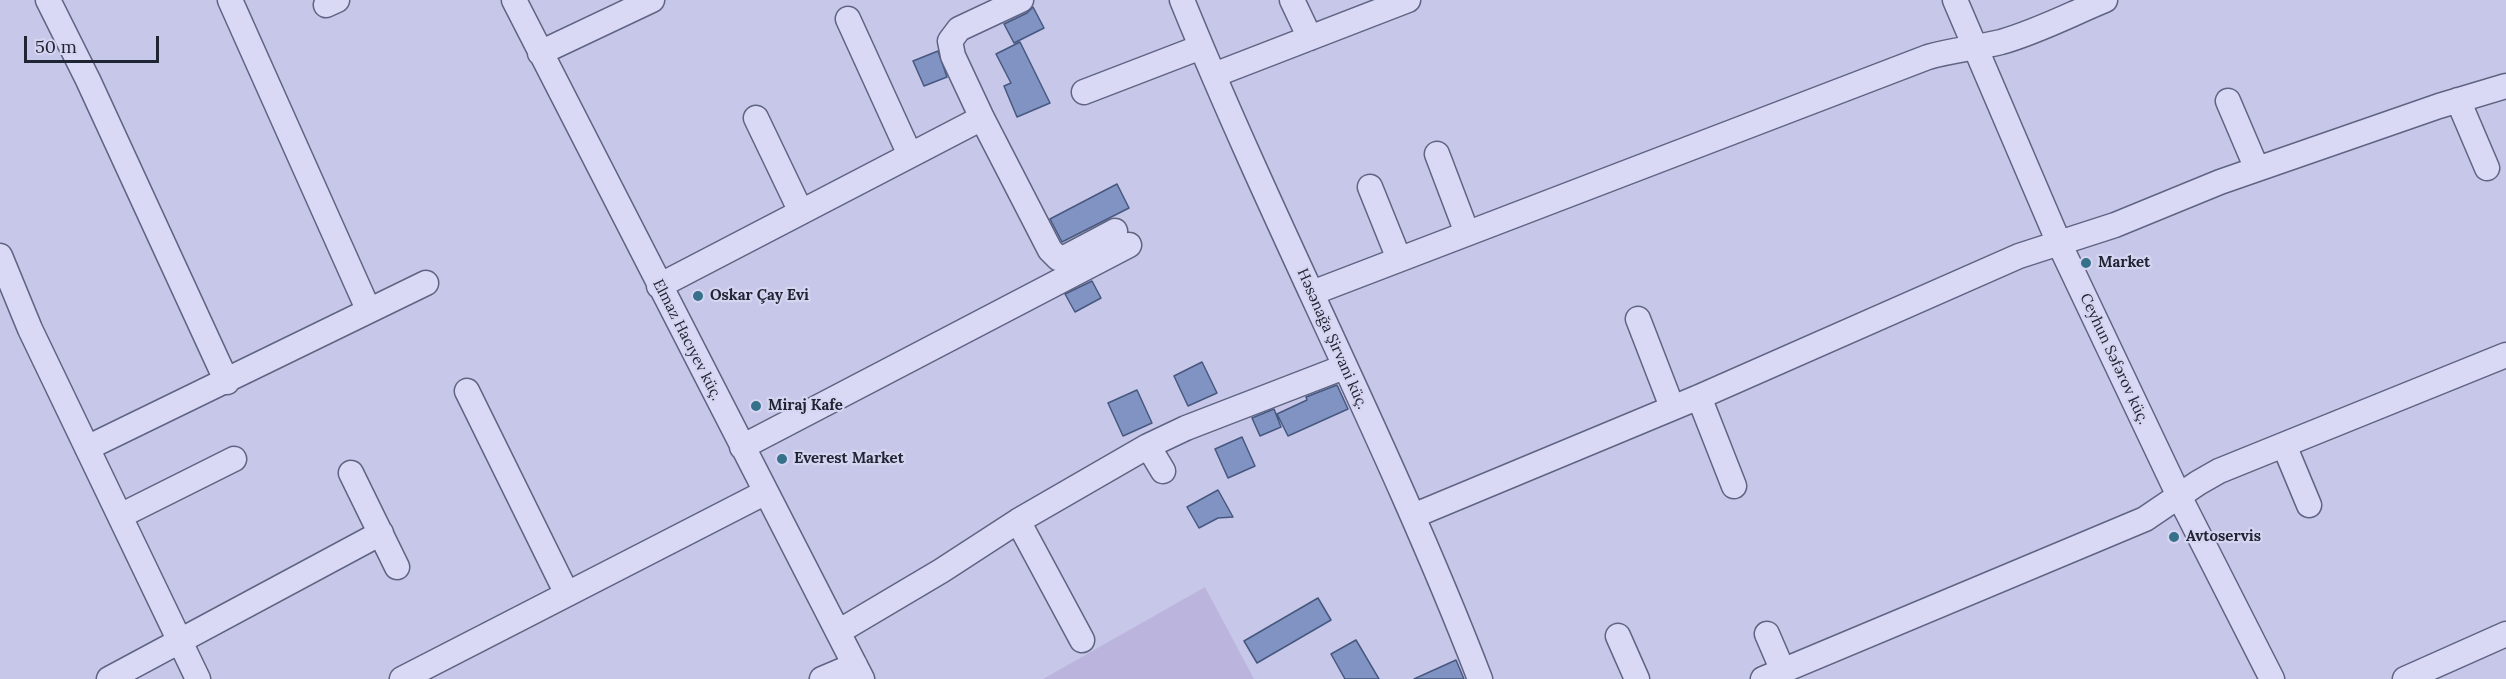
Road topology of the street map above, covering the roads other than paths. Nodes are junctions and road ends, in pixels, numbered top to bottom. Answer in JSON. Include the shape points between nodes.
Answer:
{"nodes":[{"id":1,"x":48,"y":0,"type":"edge"},
{"id":2,"x":230,"y":0,"type":"edge"},
{"id":3,"x":514,"y":0,"type":"edge"},
{"id":4,"x":652,"y":0,"type":"edge"},
{"id":5,"x":1021,"y":0,"type":"edge"},
{"id":6,"x":1182,"y":0,"type":"edge"},
{"id":7,"x":1292,"y":0,"type":"edge"},
{"id":8,"x":1408,"y":0,"type":"edge"},
{"id":9,"x":1954,"y":0,"type":"edge"},
{"id":10,"x":2105,"y":0,"type":"edge"},
{"id":11,"x":848,"y":19,"type":"dead end"},
{"id":12,"x":1310,"y":38,"type":"junction"},
{"id":13,"x":1202,"y":47,"type":"junction"},
{"id":14,"x":1975,"y":47,"type":"junction"},
{"id":15,"x":540,"y":53,"type":"junction"},
{"id":16,"x":1214,"y":75,"type":"junction"},
{"id":17,"x":2506,"y":86,"type":"edge"},
{"id":18,"x":1084,"y":92,"type":"dead end"},
{"id":19,"x":2458,"y":100,"type":"junction"},
{"id":20,"x":2228,"y":102,"type":"dead end"},
{"id":21,"x":756,"y":118,"type":"dead end"},
{"id":22,"x":982,"y":118,"type":"junction"},
{"id":23,"x":1437,"y":154,"type":"dead end"},
{"id":24,"x":910,"y":155,"type":"junction"},
{"id":25,"x":2487,"y":168,"type":"dead end"},
{"id":26,"x":2256,"y":169,"type":"junction"},
{"id":27,"x":1370,"y":187,"type":"dead end"},
{"id":28,"x":801,"y":212,"type":"junction"},
{"id":29,"x":1467,"y":233,"type":"junction"},
{"id":30,"x":2059,"y":243,"type":"junction"},
{"id":31,"x":0,"y":256,"type":"edge"},
{"id":32,"x":1399,"y":259,"type":"junction"},
{"id":33,"x":426,"y":283,"type":"dead end"},
{"id":34,"x":659,"y":286,"type":"junction"},
{"id":35,"x":1312,"y":293,"type":"junction"},
{"id":36,"x":368,"y":309,"type":"junction"},
{"id":37,"x":1638,"y":320,"type":"dead end"},
{"id":38,"x":2506,"y":355,"type":"edge"},
{"id":39,"x":1344,"y":366,"type":"junction"},
{"id":40,"x":227,"y":382,"type":"junction"},
{"id":41,"x":466,"y":391,"type":"dead end"},
{"id":42,"x":1698,"y":397,"type":"junction"},
{"id":43,"x":1672,"y":407,"type":"junction"},
{"id":44,"x":2284,"y":445,"type":"junction"},
{"id":45,"x":1148,"y":446,"type":"junction"},
{"id":46,"x":742,"y":447,"type":"junction"},
{"id":47,"x":87,"y":448,"type":"junction"},
{"id":48,"x":234,"y":459,"type":"dead end"},
{"id":49,"x":1163,"y":471,"type":"dead end"},
{"id":50,"x":351,"y":473,"type":"dead end"},
{"id":51,"x":1734,"y":486,"type":"dead end"},
{"id":52,"x":766,"y":492,"type":"junction"},
{"id":53,"x":2179,"y":496,"type":"junction"},
{"id":54,"x":2309,"y":505,"type":"dead end"},
{"id":55,"x":120,"y":516,"type":"junction"},
{"id":56,"x":1413,"y":516,"type":"junction"},
{"id":57,"x":1018,"y":520,"type":"junction"},
{"id":58,"x":381,"y":533,"type":"junction"},
{"id":59,"x":398,"y":567,"type":"dead end"},
{"id":60,"x":567,"y":594,"type":"junction"},
{"id":61,"x":838,"y":632,"type":"junction"},
{"id":62,"x":1767,"y":634,"type":"dead end"},
{"id":63,"x":2506,"y":634,"type":"edge"},
{"id":64,"x":1618,"y":636,"type":"dead end"},
{"id":65,"x":1083,"y":640,"type":"dead end"},
{"id":66,"x":179,"y":642,"type":"junction"},
{"id":67,"x":859,"y":672,"type":"edge"},
{"id":68,"x":1775,"y":676,"type":"edge"},
{"id":69,"x":109,"y":679,"type":"edge"},
{"id":70,"x":198,"y":679,"type":"edge"},
{"id":71,"x":402,"y":679,"type":"edge"},
{"id":72,"x":822,"y":679,"type":"edge"},
{"id":73,"x":1480,"y":679,"type":"edge"},
{"id":74,"x":1636,"y":679,"type":"edge"},
{"id":75,"x":2272,"y":679,"type":"edge"},
{"id":76,"x":2405,"y":679,"type":"edge"}],
"edges":[{"from":1,"to":40,"type":"street"},
{"from":2,"to":36,"type":"street"},
{"from":3,"to":15,"type":"street","name":"Elmaz Hacıyev küç."},
{"from":4,"to":15,"type":"street"},
{"from":5,"to":22,"type":"street","via":[[959,29],[950,41]]},
{"from":6,"to":13,"type":"street","name":"Həsənağa Şirvani küç."},
{"from":7,"to":12,"type":"street"},
{"from":8,"to":12,"type":"street"},
{"from":9,"to":14,"type":"street","name":"Ceyhun Səfərov küç."},
{"from":10,"to":14,"type":"street","via":[[2016,37]]},
{"from":11,"to":24,"type":"street"},
{"from":12,"to":16,"type":"street"},
{"from":13,"to":16,"type":"street","name":"Həsənağa Şirvani küç."},
{"from":13,"to":18,"type":"street"},
{"from":14,"to":29,"type":"street","via":[[1928,57]]},
{"from":14,"to":30,"type":"street","name":"Ceyhun Səfərov küç."},
{"from":15,"to":34,"type":"street","name":"Elmaz Hacıyev küç."},
{"from":16,"to":35,"type":"street","name":"Həsənağa Şirvani küç."},
{"from":17,"to":19,"type":"street"},
{"from":19,"to":25,"type":"street"},
{"from":19,"to":26,"type":"street"},
{"from":20,"to":26,"type":"street"},
{"from":21,"to":28,"type":"street"},
{"from":22,"to":24,"type":"street"},
{"from":22,"to":46,"type":"street","via":[[1050,250],[1058,258],[1122,238]]},
{"from":23,"to":29,"type":"street"},
{"from":24,"to":28,"type":"street"},
{"from":26,"to":30,"type":"street"},
{"from":27,"to":32,"type":"street"},
{"from":28,"to":34,"type":"street"},
{"from":29,"to":32,"type":"street"},
{"from":30,"to":42,"type":"street","via":[[2019,256]]},
{"from":30,"to":53,"type":"street","name":"Ceyhun Səfərov küç."},
{"from":31,"to":47,"type":"street"},
{"from":32,"to":35,"type":"street"},
{"from":33,"to":36,"type":"street"},
{"from":34,"to":46,"type":"street","name":"Elmaz Hacıyev küç."},
{"from":35,"to":39,"type":"street","name":"Həsənağa Şirvani küç."},
{"from":36,"to":40,"type":"street"},
{"from":37,"to":43,"type":"street"},
{"from":38,"to":44,"type":"street"},
{"from":39,"to":45,"type":"street"},
{"from":39,"to":56,"type":"street","name":"Həsənağa Şirvani küç."},
{"from":40,"to":47,"type":"street"},
{"from":41,"to":60,"type":"street"},
{"from":42,"to":43,"type":"street"},
{"from":42,"to":51,"type":"street"},
{"from":43,"to":56,"type":"street"},
{"from":44,"to":53,"type":"street","via":[[2219,471]]},
{"from":44,"to":54,"type":"street"},
{"from":45,"to":49,"type":"street"},
{"from":45,"to":57,"type":"street"},
{"from":46,"to":52,"type":"street","name":"Elmaz Hacıyev küç."},
{"from":47,"to":55,"type":"street"},
{"from":48,"to":55,"type":"street"},
{"from":50,"to":58,"type":"street"},
{"from":52,"to":60,"type":"street"},
{"from":52,"to":61,"type":"street","name":"Elmaz Hacıyev küç."},
{"from":53,"to":68,"type":"street","via":[[2145,519]]},
{"from":53,"to":75,"type":"street","name":"Ceyhun Səfərov küç."},
{"from":55,"to":66,"type":"street"},
{"from":56,"to":73,"type":"street","name":"Həsənağa Şirvani küç."},
{"from":57,"to":61,"type":"street"},
{"from":57,"to":65,"type":"street"},
{"from":58,"to":59,"type":"street"},
{"from":58,"to":66,"type":"street"},
{"from":60,"to":71,"type":"street"},
{"from":61,"to":67,"type":"street","name":"Elmaz Hacıyev küç."},
{"from":62,"to":68,"type":"street"},
{"from":63,"to":76,"type":"street"},
{"from":64,"to":74,"type":"street"},
{"from":66,"to":69,"type":"street"},
{"from":66,"to":70,"type":"street"},
{"from":67,"to":72,"type":"street"}]}
